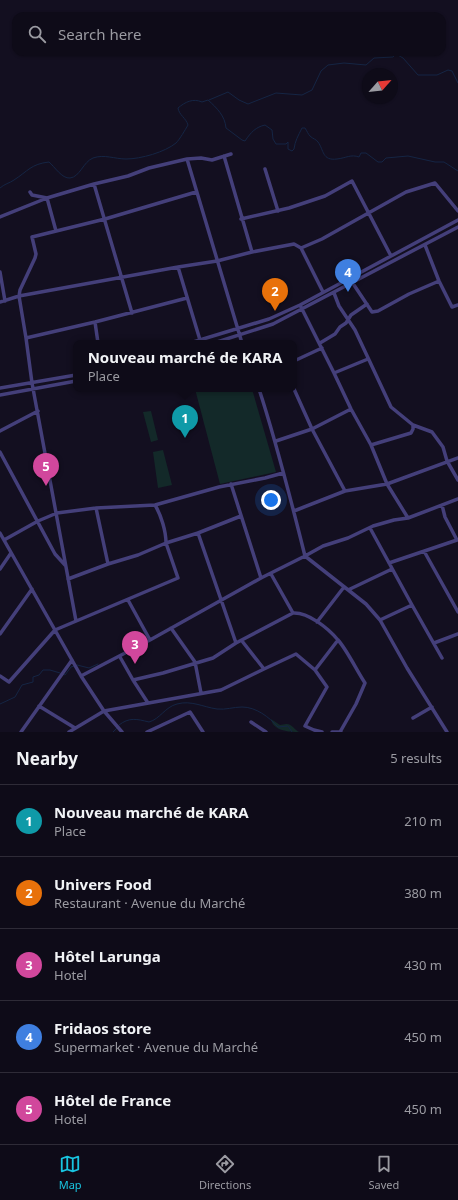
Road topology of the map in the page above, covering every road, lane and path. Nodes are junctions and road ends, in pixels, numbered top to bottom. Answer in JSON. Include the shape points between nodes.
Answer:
{"nodes":[{"id":1,"x":230,"y":154,"type":"dead end"},
{"id":2,"x":224,"y":156,"type":"junction"},
{"id":3,"x":187,"y":159,"type":"junction"},
{"id":4,"x":265,"y":169,"type":"dead end"},
{"id":5,"x":94,"y":184,"type":"junction"},
{"id":6,"x":30,"y":192,"type":"dead end"},
{"id":7,"x":196,"y":192,"type":"junction"},
{"id":8,"x":47,"y":198,"type":"junction"},
{"id":9,"x":278,"y":211,"type":"junction"},
{"id":10,"x":458,"y":211,"type":"edge"},
{"id":11,"x":369,"y":212,"type":"junction"},
{"id":12,"x":0,"y":217,"type":"edge"},
{"id":13,"x":104,"y":219,"type":"junction"},
{"id":14,"x":241,"y":219,"type":"junction"},
{"id":15,"x":458,"y":220,"type":"edge"},
{"id":16,"x":458,"y":227,"type":"edge"},
{"id":17,"x":56,"y":231,"type":"junction"},
{"id":18,"x":425,"y":245,"type":"junction"},
{"id":19,"x":301,"y":248,"type":"junction"},
{"id":20,"x":252,"y":252,"type":"junction"},
{"id":21,"x":391,"y":256,"type":"junction"},
{"id":22,"x":218,"y":261,"type":"junction"},
{"id":23,"x":178,"y":266,"type":"junction"},
{"id":24,"x":0,"y":272,"type":"edge"},
{"id":25,"x":122,"y":278,"type":"junction"},
{"id":26,"x":350,"y":278,"type":"junction"},
{"id":27,"x":440,"y":281,"type":"junction"},
{"id":28,"x":352,"y":283,"type":"junction"},
{"id":29,"x":323,"y":292,"type":"junction"},
{"id":30,"x":334,"y":293,"type":"junction"},
{"id":31,"x":19,"y":296,"type":"junction"},
{"id":32,"x":187,"y":298,"type":"junction"},
{"id":33,"x":5,"y":301,"type":"junction"},
{"id":34,"x":0,"y":302,"type":"edge"},
{"id":35,"x":367,"y":304,"type":"junction"},
{"id":36,"x":458,"y":304,"type":"edge"},
{"id":37,"x":300,"y":305,"type":"junction"},
{"id":38,"x":303,"y":310,"type":"junction"},
{"id":39,"x":132,"y":313,"type":"junction"},
{"id":40,"x":348,"y":319,"type":"junction"},
{"id":41,"x":95,"y":322,"type":"junction"},
{"id":42,"x":238,"y":329,"type":"junction"},
{"id":43,"x":239,"y":335,"type":"junction"},
{"id":44,"x":26,"y":338,"type":"junction"},
{"id":45,"x":98,"y":340,"type":"edge"},
{"id":46,"x":200,"y":340,"type":"joint"},
{"id":47,"x":223,"y":340,"type":"edge"},
{"id":48,"x":241,"y":340,"type":"edge"},
{"id":49,"x":321,"y":346,"type":"junction"},
{"id":50,"x":297,"y":358,"type":"edge"},
{"id":51,"x":368,"y":359,"type":"junction"},
{"id":52,"x":334,"y":373,"type":"junction"},
{"id":53,"x":73,"y":376,"type":"edge"},
{"id":54,"x":62,"y":378,"type":"junction"},
{"id":55,"x":73,"y":382,"type":"edge"},
{"id":56,"x":32,"y":383,"type":"junction"},
{"id":57,"x":63,"y":384,"type":"junction"},
{"id":58,"x":0,"y":388,"type":"edge"},
{"id":59,"x":33,"y":388,"type":"junction"},
{"id":60,"x":260,"y":392,"type":"edge"},
{"id":61,"x":295,"y":392,"type":"edge"},
{"id":62,"x":0,"y":395,"type":"edge"},
{"id":63,"x":351,"y":410,"type":"junction"},
{"id":64,"x":38,"y":411,"type":"junction"},
{"id":65,"x":413,"y":425,"type":"junction"},
{"id":66,"x":312,"y":429,"type":"junction"},
{"id":67,"x":0,"y":432,"type":"edge"},
{"id":68,"x":276,"y":441,"type":"junction"},
{"id":69,"x":371,"y":445,"type":"junction"},
{"id":70,"x":0,"y":452,"type":"edge"},
{"id":71,"x":458,"y":458,"type":"edge"},
{"id":72,"x":448,"y":461,"type":"junction"},
{"id":73,"x":283,"y":473,"type":"junction"},
{"id":74,"x":458,"y":480,"type":"edge"},
{"id":75,"x":231,"y":484,"type":"junction"},
{"id":76,"x":387,"y":484,"type":"junction"},
{"id":77,"x":345,"y":491,"type":"junction"},
{"id":78,"x":458,"y":499,"type":"edge"},
{"id":79,"x":155,"y":505,"type":"junction"},
{"id":80,"x":442,"y":505,"type":"junction"},
{"id":81,"x":96,"y":508,"type":"junction"},
{"id":82,"x":294,"y":511,"type":"junction"},
{"id":83,"x":57,"y":513,"type":"junction"},
{"id":84,"x":241,"y":516,"type":"junction"},
{"id":85,"x":408,"y":518,"type":"junction"},
{"id":86,"x":38,"y":521,"type":"junction"},
{"id":87,"x":370,"y":528,"type":"junction"},
{"id":88,"x":0,"y":533,"type":"edge"},
{"id":89,"x":198,"y":533,"type":"junction"},
{"id":90,"x":4,"y":540,"type":"junction"},
{"id":91,"x":458,"y":540,"type":"edge"},
{"id":92,"x":166,"y":543,"type":"junction"},
{"id":93,"x":424,"y":551,"type":"junction"},
{"id":94,"x":11,"y":552,"type":"junction"},
{"id":95,"x":305,"y":556,"type":"junction"},
{"id":96,"x":389,"y":563,"type":"junction"},
{"id":97,"x":108,"y":564,"type":"junction"},
{"id":98,"x":66,"y":566,"type":"junction"},
{"id":99,"x":0,"y":569,"type":"edge"},
{"id":100,"x":392,"y":569,"type":"junction"},
{"id":101,"x":271,"y":574,"type":"junction"},
{"id":102,"x":261,"y":578,"type":"junction"},
{"id":103,"x":68,"y":580,"type":"junction"},
{"id":104,"x":344,"y":587,"type":"junction"},
{"id":105,"x":32,"y":589,"type":"junction"},
{"id":106,"x":348,"y":590,"type":"junction"},
{"id":107,"x":128,"y":600,"type":"junction"},
{"id":108,"x":220,"y":600,"type":"junction"},
{"id":109,"x":412,"y":605,"type":"junction"},
{"id":110,"x":458,"y":612,"type":"edge"},
{"id":111,"x":293,"y":614,"type":"junction"},
{"id":112,"x":380,"y":620,"type":"junction"},
{"id":113,"x":76,"y":621,"type":"junction"},
{"id":114,"x":317,"y":622,"type":"junction"},
{"id":115,"x":171,"y":628,"type":"junction"},
{"id":116,"x":55,"y":630,"type":"junction"},
{"id":117,"x":0,"y":634,"type":"edge"},
{"id":118,"x":458,"y":634,"type":"edge"},
{"id":119,"x":150,"y":640,"type":"junction"},
{"id":120,"x":242,"y":640,"type":"junction"},
{"id":121,"x":338,"y":640,"type":"junction"},
{"id":122,"x":236,"y":643,"type":"junction"},
{"id":123,"x":434,"y":643,"type":"junction"},
{"id":124,"x":120,"y":656,"type":"junction"},
{"id":125,"x":442,"y":658,"type":"dead end"},
{"id":126,"x":72,"y":660,"type":"junction"},
{"id":127,"x":195,"y":662,"type":"junction"},
{"id":128,"x":264,"y":669,"type":"junction"},
{"id":129,"x":315,"y":670,"type":"junction"},
{"id":130,"x":0,"y":676,"type":"edge"},
{"id":131,"x":81,"y":676,"type":"junction"},
{"id":132,"x":133,"y":680,"type":"junction"},
{"id":133,"x":201,"y":693,"type":"junction"},
{"id":134,"x":148,"y":703,"type":"junction"},
{"id":135,"x":39,"y":706,"type":"junction"},
{"id":136,"x":432,"y":707,"type":"junction"},
{"id":137,"x":104,"y":711,"type":"junction"},
{"id":138,"x":413,"y":718,"type":"dead end"},
{"id":139,"x":251,"y":722,"type":"dead end"},
{"id":140,"x":75,"y":728,"type":"junction"},
{"id":141,"x":121,"y":731,"type":"edge"},
{"id":142,"x":21,"y":732,"type":"edge"},
{"id":143,"x":69,"y":732,"type":"edge"},
{"id":144,"x":147,"y":732,"type":"edge"},
{"id":145,"x":203,"y":732,"type":"edge"},
{"id":146,"x":266,"y":732,"type":"edge"},
{"id":147,"x":322,"y":732,"type":"edge"},
{"id":148,"x":332,"y":732,"type":"edge"},
{"id":149,"x":341,"y":732,"type":"edge"},
{"id":150,"x":447,"y":732,"type":"edge"}],
"edges":[{"from":1,"to":2,"type":"street"},
{"from":2,"to":3,"type":"street","via":[[212,160]]},
{"from":2,"to":14,"type":"street"},
{"from":3,"to":5,"type":"street"},
{"from":3,"to":7,"type":"street"},
{"from":4,"to":9,"type":"street"},
{"from":5,"to":8,"type":"street"},
{"from":5,"to":13,"type":"street"},
{"from":6,"to":8,"type":"street","via":[[32,195]]},
{"from":7,"to":13,"type":"street"},
{"from":7,"to":22,"type":"street"},
{"from":8,"to":12,"type":"street"},
{"from":8,"to":17,"type":"street"},
{"from":9,"to":11,"type":"street","via":[[325,196],[352,181]]},
{"from":9,"to":14,"type":"street"},
{"from":10,"to":11,"type":"street","via":[[434,183],[406,192]]},
{"from":11,"to":19,"type":"street"},
{"from":11,"to":21,"type":"street"},
{"from":13,"to":17,"type":"street"},
{"from":13,"to":25,"type":"street"},
{"from":14,"to":20,"type":"street"},
{"from":15,"to":21,"type":"street"},
{"from":16,"to":18,"type":"street"},
{"from":17,"to":31,"type":"street","via":[[32,237],[36,254]]},
{"from":18,"to":27,"type":"street"},
{"from":18,"to":28,"type":"street"},
{"from":19,"to":20,"type":"street","via":[[294,244]]},
{"from":19,"to":29,"type":"street"},
{"from":20,"to":22,"type":"street"},
{"from":21,"to":26,"type":"street"},
{"from":22,"to":23,"type":"street"},
{"from":22,"to":42,"type":"street"},
{"from":23,"to":25,"type":"street"},
{"from":23,"to":32,"type":"street"},
{"from":24,"to":33,"type":"street"},
{"from":25,"to":31,"type":"street"},
{"from":25,"to":39,"type":"street"},
{"from":26,"to":28,"type":"street"},
{"from":26,"to":29,"type":"street"},
{"from":27,"to":35,"type":"street","via":[[378,311],[372,312]]},
{"from":27,"to":36,"type":"street","via":[[452,307]]},
{"from":28,"to":30,"type":"street"},
{"from":28,"to":35,"type":"street"},
{"from":29,"to":37,"type":"street"},
{"from":30,"to":38,"type":"street"},
{"from":30,"to":40,"type":"street"},
{"from":31,"to":33,"type":"street"},
{"from":31,"to":44,"type":"street"},
{"from":32,"to":39,"type":"street"},
{"from":32,"to":46,"type":"street"},
{"from":33,"to":34,"type":"street"},
{"from":35,"to":40,"type":"street"},
{"from":37,"to":38,"type":"street"},
{"from":37,"to":42,"type":"street"},
{"from":38,"to":43,"type":"street","via":[[273,324]]},
{"from":38,"to":49,"type":"street"},
{"from":39,"to":41,"type":"street"},
{"from":40,"to":49,"type":"street"},
{"from":40,"to":51,"type":"street","via":[[356,330]]},
{"from":41,"to":44,"type":"street"},
{"from":41,"to":45,"type":"street"},
{"from":42,"to":43,"type":"street"},
{"from":42,"to":46,"type":"street"},
{"from":43,"to":47,"type":"street"},
{"from":43,"to":48,"type":"street"},
{"from":44,"to":56,"type":"street"},
{"from":49,"to":50,"type":"street"},
{"from":49,"to":52,"type":"street"},
{"from":51,"to":52,"type":"street"},
{"from":51,"to":65,"type":"street","via":[[391,407]]},
{"from":52,"to":63,"type":"street"},
{"from":53,"to":54,"type":"street"},
{"from":54,"to":56,"type":"street"},
{"from":54,"to":57,"type":"street"},
{"from":55,"to":57,"type":"street"},
{"from":56,"to":58,"type":"street"},
{"from":56,"to":59,"type":"street"},
{"from":57,"to":59,"type":"street"},
{"from":59,"to":62,"type":"street"},
{"from":59,"to":64,"type":"street"},
{"from":60,"to":68,"type":"street"},
{"from":61,"to":66,"type":"street"},
{"from":63,"to":66,"type":"street"},
{"from":63,"to":69,"type":"street"},
{"from":64,"to":67,"type":"street"},
{"from":64,"to":83,"type":"street"},
{"from":65,"to":69,"type":"street","via":[[411,433]]},
{"from":65,"to":72,"type":"street","via":[[432,432],[443,447]]},
{"from":66,"to":68,"type":"street"},
{"from":66,"to":77,"type":"street"},
{"from":68,"to":73,"type":"street"},
{"from":69,"to":76,"type":"street"},
{"from":70,"to":86,"type":"street"},
{"from":71,"to":72,"type":"street"},
{"from":72,"to":74,"type":"street"},
{"from":72,"to":76,"type":"street"},
{"from":73,"to":75,"type":"street"},
{"from":73,"to":82,"type":"street"},
{"from":75,"to":79,"type":"street"},
{"from":75,"to":84,"type":"street"},
{"from":76,"to":77,"type":"street"},
{"from":76,"to":85,"type":"street"},
{"from":77,"to":82,"type":"street"},
{"from":78,"to":80,"type":"street"},
{"from":79,"to":81,"type":"street"},
{"from":79,"to":92,"type":"street"},
{"from":80,"to":85,"type":"street"},
{"from":80,"to":91,"type":"street"},
{"from":81,"to":83,"type":"street"},
{"from":81,"to":97,"type":"street"},
{"from":82,"to":95,"type":"street"},
{"from":83,"to":86,"type":"street"},
{"from":83,"to":98,"type":"street"},
{"from":84,"to":89,"type":"street"},
{"from":84,"to":102,"type":"street"},
{"from":85,"to":87,"type":"street"},
{"from":86,"to":90,"type":"street"},
{"from":86,"to":98,"type":"street","via":[[55,554]]},
{"from":87,"to":95,"type":"street","via":[[323,546]]},
{"from":87,"to":96,"type":"street"},
{"from":88,"to":90,"type":"street"},
{"from":89,"to":92,"type":"street"},
{"from":89,"to":108,"type":"street"},
{"from":90,"to":94,"type":"street"},
{"from":91,"to":93,"type":"street"},
{"from":92,"to":97,"type":"street"},
{"from":92,"to":107,"type":"street","via":[[178,578]]},
{"from":93,"to":96,"type":"street"},
{"from":93,"to":110,"type":"street"},
{"from":94,"to":99,"type":"street"},
{"from":94,"to":105,"type":"street"},
{"from":95,"to":101,"type":"street"},
{"from":95,"to":104,"type":"street"},
{"from":96,"to":100,"type":"street"},
{"from":97,"to":103,"type":"street"},
{"from":98,"to":103,"type":"street"},
{"from":100,"to":106,"type":"street"},
{"from":100,"to":109,"type":"street"},
{"from":101,"to":102,"type":"street"},
{"from":101,"to":111,"type":"street"},
{"from":102,"to":108,"type":"street"},
{"from":103,"to":113,"type":"street"},
{"from":104,"to":106,"type":"street"},
{"from":104,"to":114,"type":"street"},
{"from":105,"to":116,"type":"street"},
{"from":105,"to":117,"type":"street"},
{"from":106,"to":112,"type":"street","via":[[366,604]]},
{"from":107,"to":113,"type":"street"},
{"from":107,"to":119,"type":"street"},
{"from":108,"to":115,"type":"street"},
{"from":108,"to":122,"type":"street"},
{"from":109,"to":112,"type":"street"},
{"from":109,"to":123,"type":"street"},
{"from":111,"to":114,"type":"street","via":[[300,613]]},
{"from":111,"to":120,"type":"street"},
{"from":112,"to":136,"type":"street"},
{"from":113,"to":116,"type":"street"},
{"from":114,"to":121,"type":"street"},
{"from":115,"to":119,"type":"street"},
{"from":115,"to":127,"type":"street"},
{"from":116,"to":126,"type":"street"},
{"from":116,"to":130,"type":"street","via":[[9,682]]},
{"from":118,"to":123,"type":"street"},
{"from":119,"to":124,"type":"street"},
{"from":120,"to":122,"type":"street"},
{"from":120,"to":128,"type":"street"},
{"from":121,"to":129,"type":"street"},
{"from":121,"to":149,"type":"street","via":[[364,683]]},
{"from":122,"to":127,"type":"street","via":[[213,658]]},
{"from":123,"to":125,"type":"street"},
{"from":124,"to":131,"type":"street"},
{"from":124,"to":132,"type":"street"},
{"from":126,"to":131,"type":"street"},
{"from":126,"to":135,"type":"street"},
{"from":127,"to":132,"type":"street"},
{"from":127,"to":133,"type":"street"},
{"from":128,"to":129,"type":"street","via":[[296,654]]},
{"from":128,"to":133,"type":"street","via":[[221,690]]},
{"from":129,"to":147,"type":"street","via":[[327,687],[305,726]]},
{"from":131,"to":137,"type":"street"},
{"from":132,"to":134,"type":"street"},
{"from":133,"to":134,"type":"street"},
{"from":134,"to":137,"type":"street"},
{"from":135,"to":140,"type":"street"},
{"from":135,"to":142,"type":"street"},
{"from":136,"to":138,"type":"street"},
{"from":136,"to":150,"type":"street"},
{"from":137,"to":140,"type":"street"},
{"from":137,"to":141,"type":"street"},
{"from":139,"to":146,"type":"street"},
{"from":140,"to":143,"type":"street"},
{"from":144,"to":145,"type":"street","via":[[190,712]]},
{"from":148,"to":149,"type":"street"}]}
